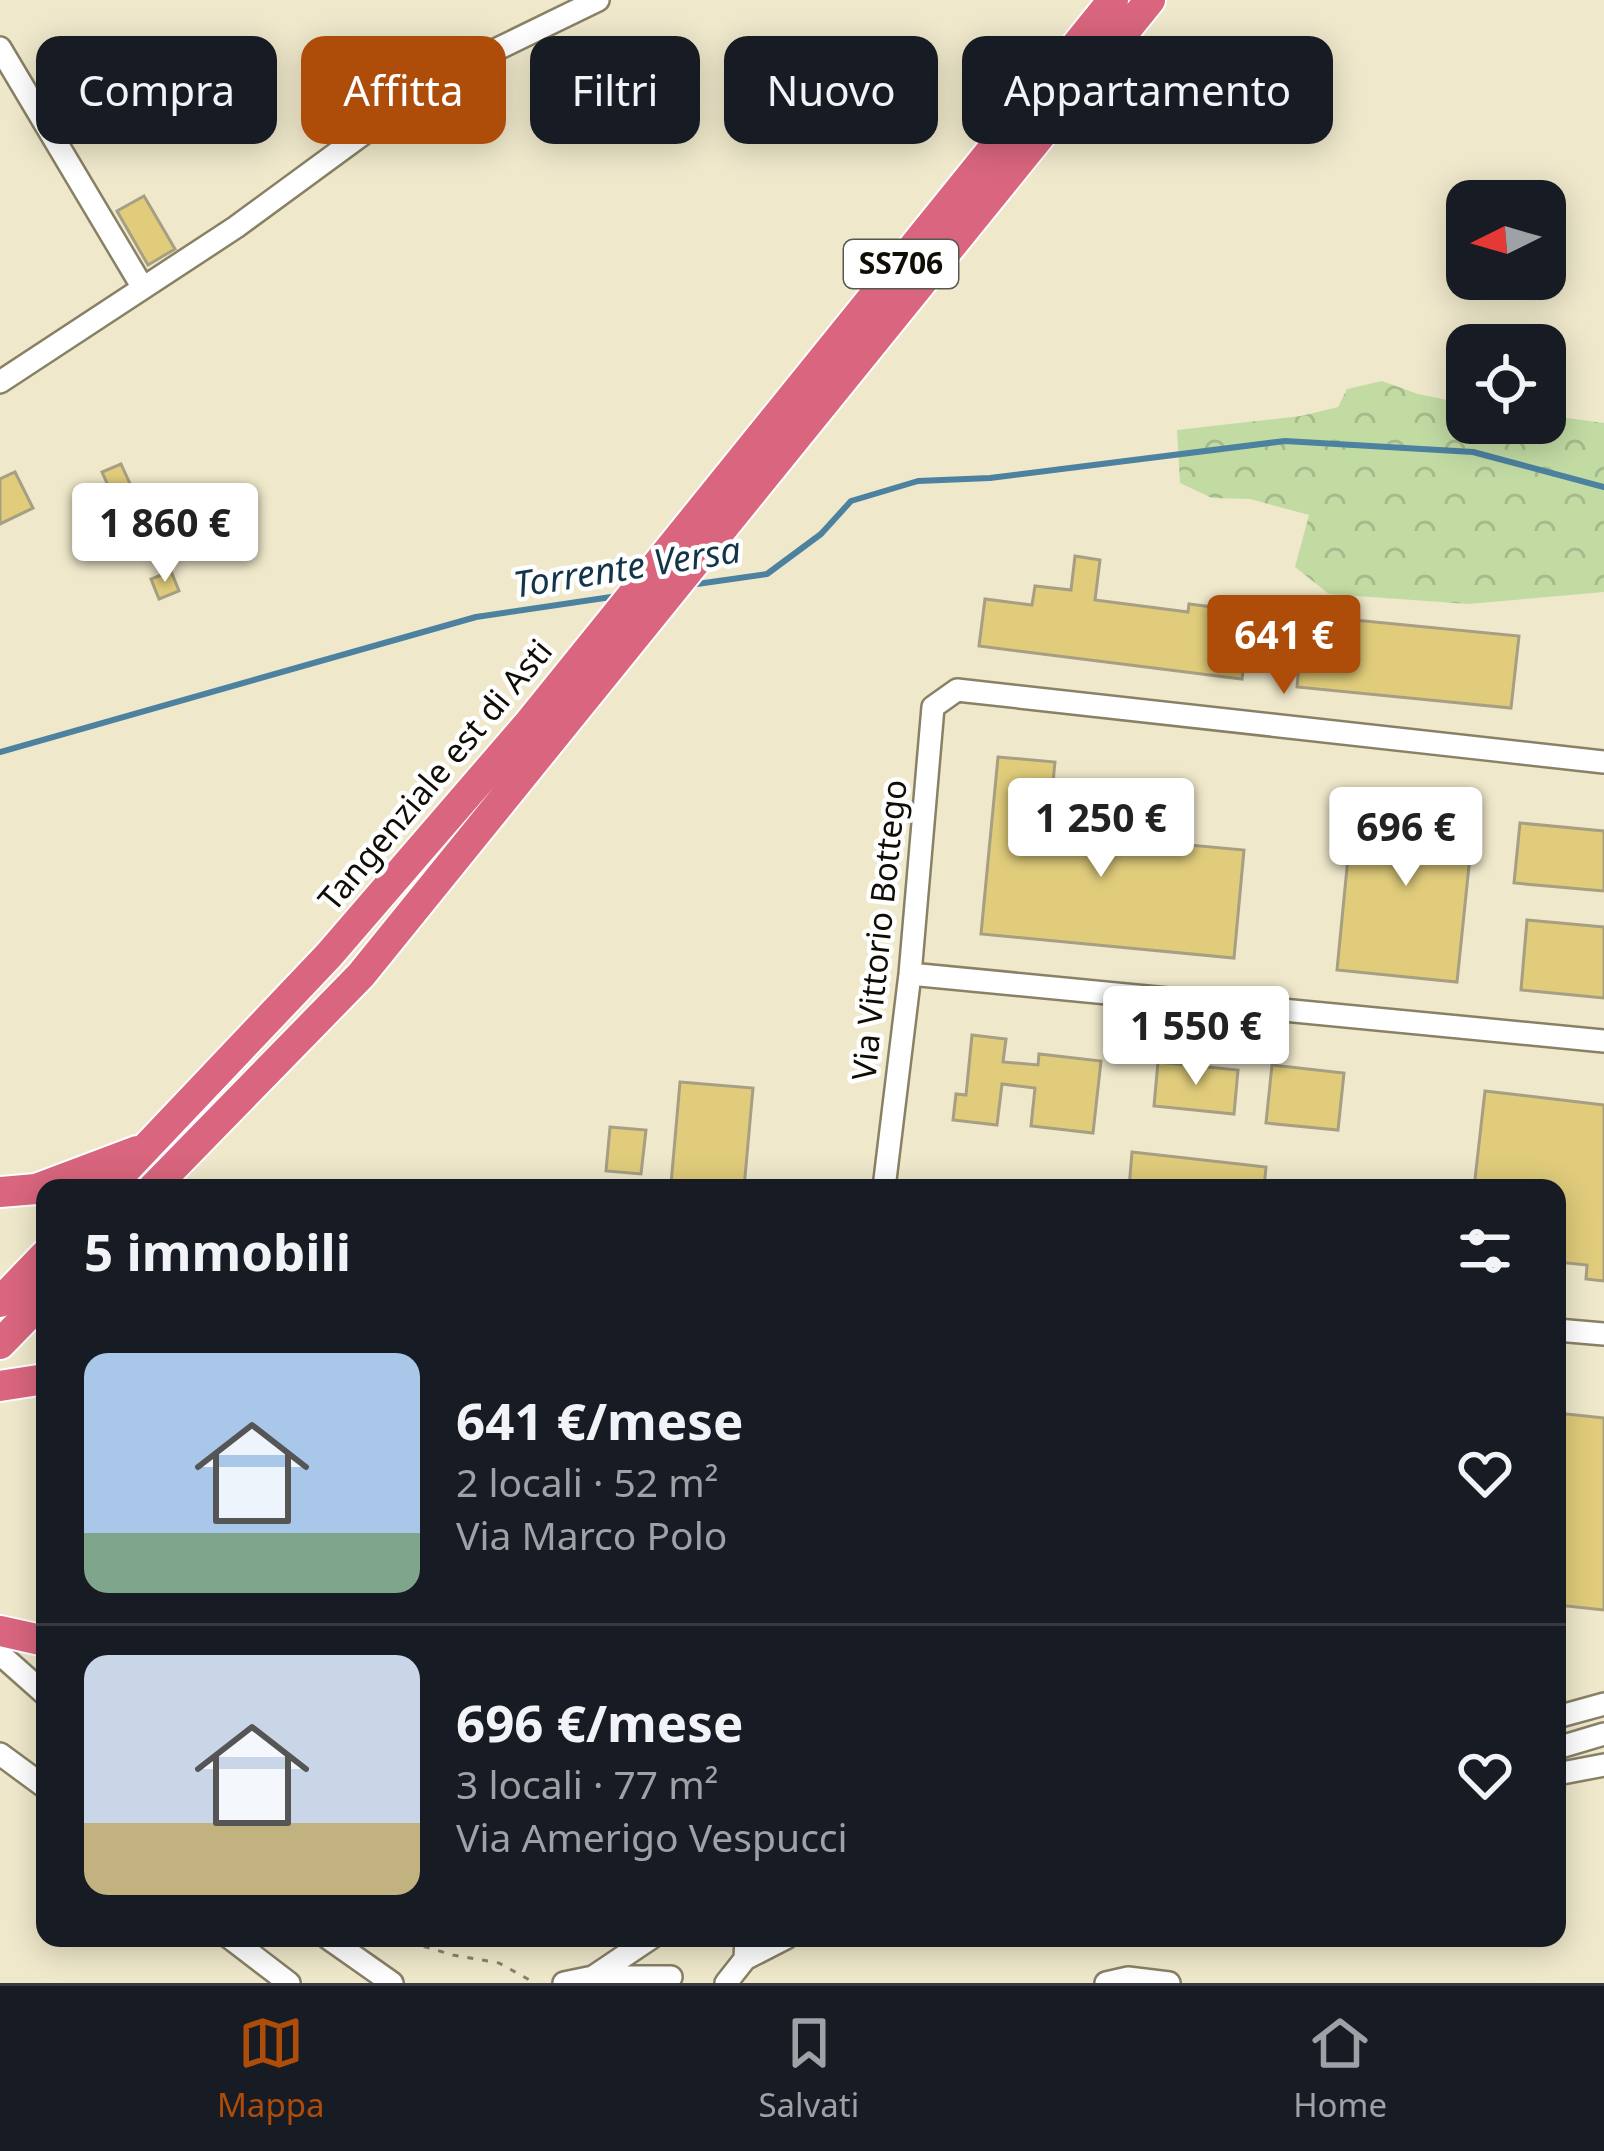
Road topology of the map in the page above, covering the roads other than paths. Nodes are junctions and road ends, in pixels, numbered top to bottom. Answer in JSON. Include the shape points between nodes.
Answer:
{"nodes":[{"id":1,"x":598,"y":0,"type":"edge"},
{"id":2,"x":1113,"y":0,"type":"edge"},
{"id":3,"x":1150,"y":0,"type":"edge"},
{"id":4,"x":0,"y":47,"type":"edge"},
{"id":5,"x":143,"y":288,"type":"junction"},
{"id":6,"x":0,"y":382,"type":"edge"},
{"id":7,"x":1604,"y":762,"type":"edge"},
{"id":8,"x":910,"y":974,"type":"junction"},
{"id":9,"x":1604,"y":1041,"type":"edge"},
{"id":10,"x":148,"y":1147,"type":"junction"},
{"id":11,"x":65,"y":1179,"type":"edge"},
{"id":12,"x":117,"y":1179,"type":"edge"},
{"id":13,"x":164,"y":1179,"type":"edge"},
{"id":14,"x":885,"y":1179,"type":"edge"},
{"id":15,"x":36,"y":1190,"type":"edge"},
{"id":16,"x":0,"y":1192,"type":"edge"},
{"id":17,"x":36,"y":1264,"type":"edge"},
{"id":18,"x":0,"y":1302,"type":"edge"},
{"id":19,"x":36,"y":1307,"type":"edge"},
{"id":20,"x":1566,"y":1331,"type":"edge"},
{"id":21,"x":1604,"y":1334,"type":"edge"},
{"id":22,"x":0,"y":1344,"type":"edge"},
{"id":23,"x":36,"y":1380,"type":"edge"},
{"id":24,"x":0,"y":1386,"type":"edge"},
{"id":25,"x":0,"y":1631,"type":"edge"},
{"id":26,"x":36,"y":1639,"type":"edge"},
{"id":27,"x":0,"y":1654,"type":"edge"},
{"id":28,"x":36,"y":1686,"type":"edge"},
{"id":29,"x":1604,"y":1705,"type":"edge"},
{"id":30,"x":1566,"y":1715,"type":"edge"},
{"id":31,"x":1604,"y":1734,"type":"edge"},
{"id":32,"x":1566,"y":1745,"type":"edge"},
{"id":33,"x":0,"y":1754,"type":"edge"},
{"id":34,"x":1604,"y":1765,"type":"edge"},
{"id":35,"x":1566,"y":1772,"type":"edge"},
{"id":36,"x":36,"y":1780,"type":"edge"},
{"id":37,"x":242,"y":1947,"type":"edge"},
{"id":38,"x":341,"y":1947,"type":"edge"},
{"id":39,"x":640,"y":1947,"type":"edge"},
{"id":40,"x":657,"y":1947,"type":"edge"},
{"id":41,"x":771,"y":1947,"type":"edge"},
{"id":42,"x":736,"y":1968,"type":"edge"},
{"id":43,"x":593,"y":1976,"type":"junction"},
{"id":44,"x":675,"y":1980,"type":"edge"},
{"id":45,"x":289,"y":1983,"type":"edge"},
{"id":46,"x":392,"y":1983,"type":"edge"},
{"id":47,"x":564,"y":1983,"type":"edge"},
{"id":48,"x":1106,"y":1983,"type":"edge"},
{"id":49,"x":1168,"y":1983,"type":"edge"}],
"edges":[{"from":1,"to":5,"type":"street","via":[[412,98]]},
{"from":2,"to":10,"type":"highway","name":"Tangenziale est di Asti","number":"SS706","via":[[530,722],[329,956]]},
{"from":3,"to":13,"type":"highway","name":"Tangenziale est di Asti","number":"SS706","via":[[361,975]]},
{"from":4,"to":5,"type":"street"},
{"from":5,"to":6,"type":"street"},
{"from":7,"to":8,"type":"street","name":"Via Vittorio Bottego","via":[[957,690],[933,707]]},
{"from":8,"to":9,"type":"street"},
{"from":8,"to":14,"type":"street","name":"Via Vittorio Bottego"},
{"from":10,"to":11,"type":"highway"},
{"from":10,"to":12,"type":"highway","name":"Tangenziale est di Asti","number":"SS706"},
{"from":15,"to":16,"type":"highway"},
{"from":17,"to":18,"type":"highway"},
{"from":19,"to":22,"type":"highway"},
{"from":20,"to":21,"type":"street"},
{"from":23,"to":24,"type":"highway"},
{"from":25,"to":26,"type":"highway"},
{"from":27,"to":28,"type":"street"},
{"from":29,"to":30,"type":"street"},
{"from":31,"to":32,"type":"street"},
{"from":33,"to":36,"type":"street"},
{"from":34,"to":35,"type":"street"},
{"from":37,"to":45,"type":"street"},
{"from":38,"to":46,"type":"street"},
{"from":39,"to":43,"type":"street"},
{"from":40,"to":44,"type":"street"},
{"from":41,"to":42,"type":"street"},
{"from":43,"to":44,"type":"street"},
{"from":43,"to":47,"type":"street"},
{"from":48,"to":49,"type":"street"}]}
